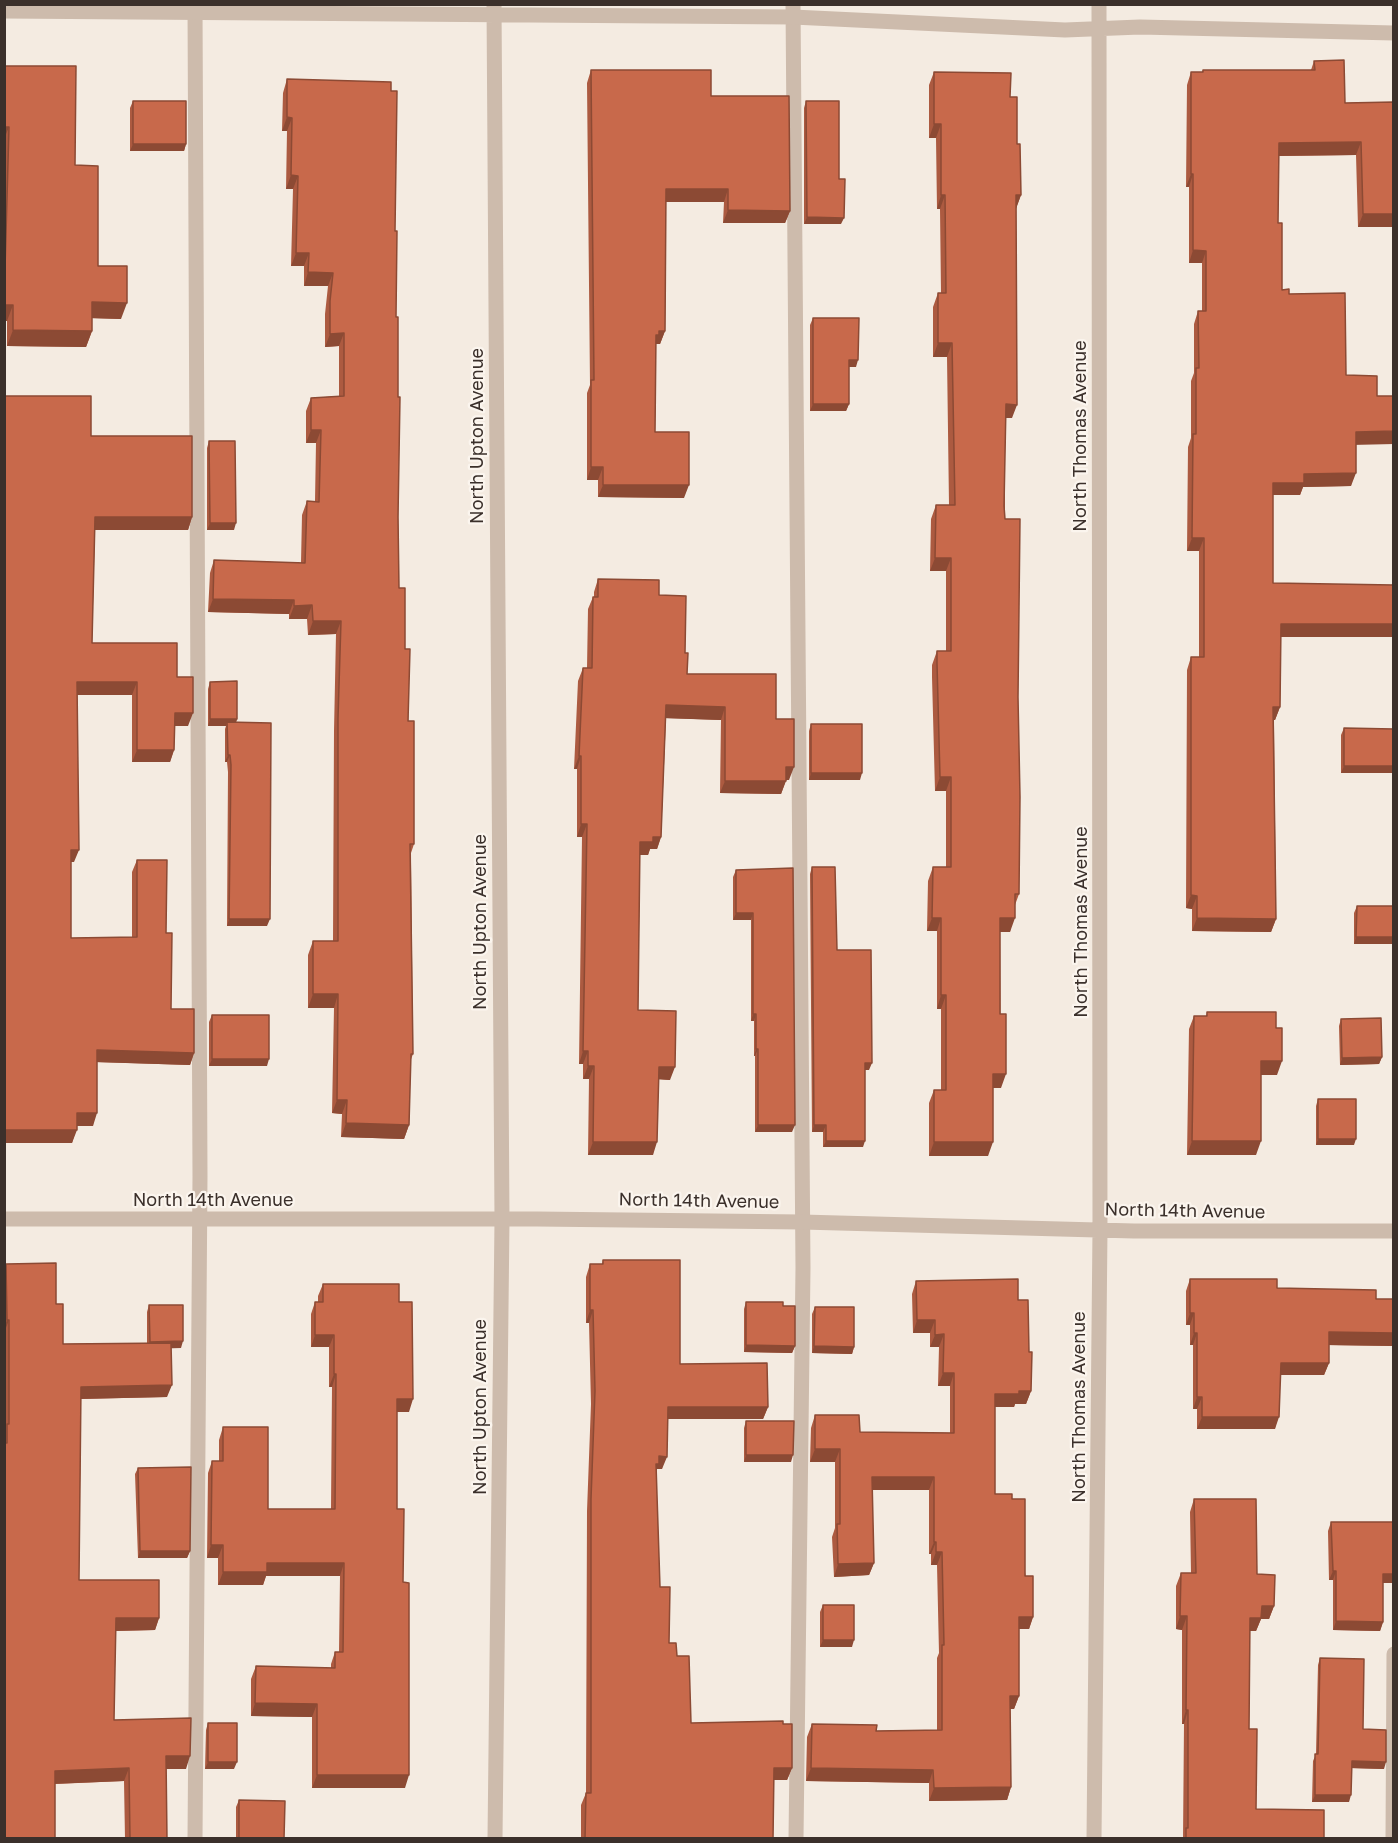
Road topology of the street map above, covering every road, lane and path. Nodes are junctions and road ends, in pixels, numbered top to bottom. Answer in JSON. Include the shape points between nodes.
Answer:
{"nodes":[{"id":1,"x":1099,"y":4,"type":"edge"},
{"id":2,"x":195,"y":8,"type":"edge"},
{"id":3,"x":494,"y":10,"type":"edge"},
{"id":4,"x":4,"y":11,"type":"edge"},
{"id":5,"x":793,"y":11,"type":"edge"},
{"id":6,"x":1099,"y":30,"type":"junction"},
{"id":7,"x":1394,"y":33,"type":"edge"},
{"id":8,"x":4,"y":1219,"type":"edge"},
{"id":9,"x":200,"y":1219,"type":"junction"},
{"id":10,"x":502,"y":1220,"type":"junction"},
{"id":11,"x":802,"y":1222,"type":"junction"},
{"id":12,"x":1100,"y":1229,"type":"junction"},
{"id":13,"x":1394,"y":1231,"type":"edge"},
{"id":14,"x":1394,"y":1654,"type":"edge"},
{"id":15,"x":195,"y":1839,"type":"edge"},
{"id":16,"x":495,"y":1839,"type":"edge"},
{"id":17,"x":796,"y":1839,"type":"edge"},
{"id":18,"x":1094,"y":1839,"type":"edge"},
{"id":19,"x":1393,"y":1839,"type":"edge"}],
"edges":[{"from":1,"to":6,"type":"street","name":"North Thomas Avenue"},
{"from":2,"to":3,"type":"street"},
{"from":2,"to":4,"type":"street"},
{"from":2,"to":9,"type":"street"},
{"from":3,"to":5,"type":"street"},
{"from":3,"to":10,"type":"street","name":"North Upton Avenue"},
{"from":5,"to":6,"type":"street"},
{"from":5,"to":11,"type":"street"},
{"from":6,"to":7,"type":"street","via":[[1140,27]]},
{"from":6,"to":12,"type":"street","name":"North Thomas Avenue"},
{"from":8,"to":9,"type":"street","name":"North 14th Avenue"},
{"from":9,"to":10,"type":"street","name":"North 14th Avenue"},
{"from":9,"to":15,"type":"street"},
{"from":10,"to":11,"type":"street","name":"North 14th Avenue"},
{"from":10,"to":16,"type":"street","name":"North Upton Avenue"},
{"from":11,"to":12,"type":"street","name":"North 14th Avenue"},
{"from":11,"to":17,"type":"street"},
{"from":12,"to":13,"type":"street","name":"North 14th Avenue"},
{"from":12,"to":18,"type":"street","name":"North Thomas Avenue"},
{"from":14,"to":19,"type":"street"}]}
